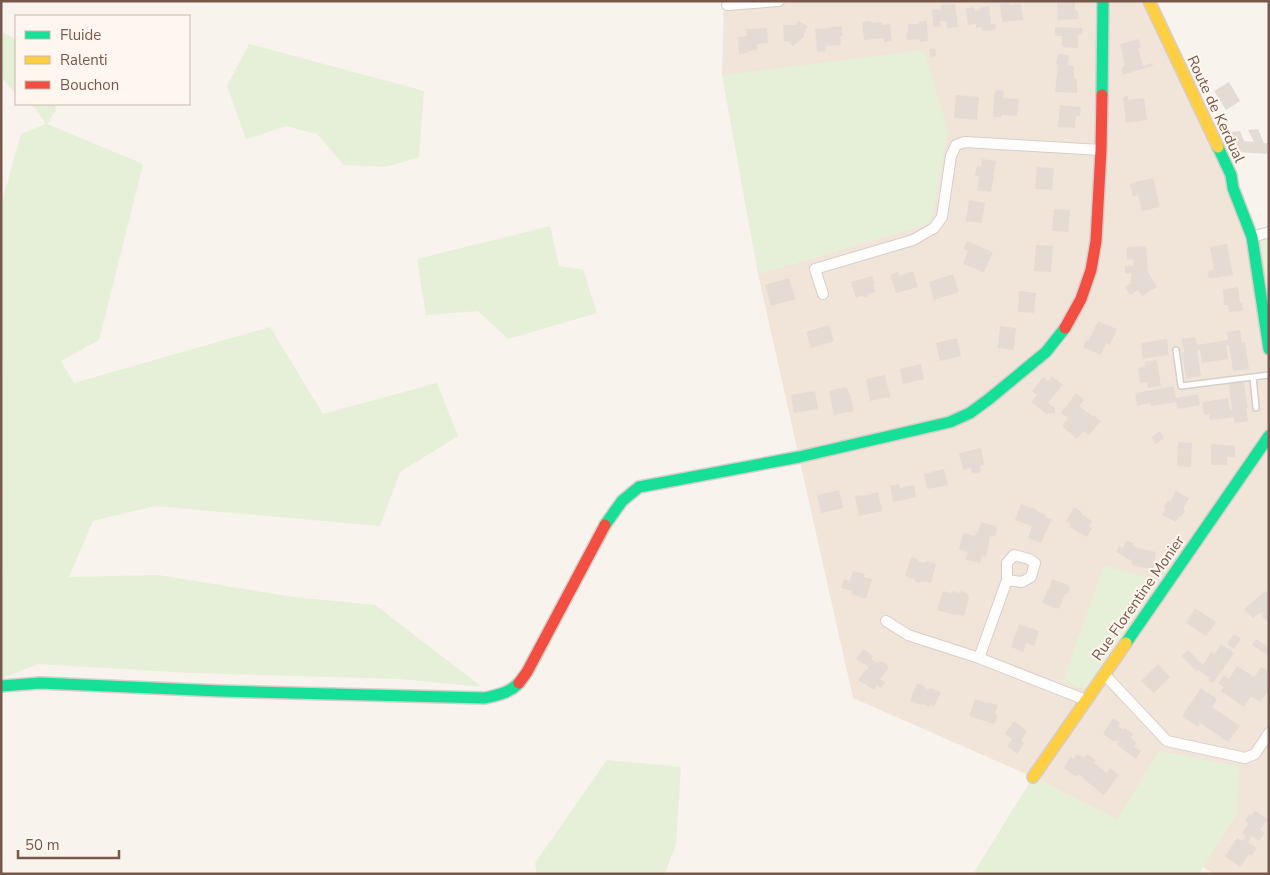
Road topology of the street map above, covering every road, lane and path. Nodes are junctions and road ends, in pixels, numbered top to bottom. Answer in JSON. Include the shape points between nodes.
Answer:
{"nodes":[{"id":1,"x":779,"y":1,"type":"edge"},
{"id":2,"x":1103,"y":1,"type":"edge"},
{"id":3,"x":1149,"y":1,"type":"edge"},
{"id":4,"x":727,"y":5,"type":"dead end"},
{"id":5,"x":1101,"y":150,"type":"junction"},
{"id":6,"x":1269,"y":232,"type":"edge"},
{"id":7,"x":1252,"y":237,"type":"junction"},
{"id":8,"x":823,"y":294,"type":"dead end"},
{"id":9,"x":1269,"y":349,"type":"edge"},
{"id":10,"x":1176,"y":350,"type":"dead end"},
{"id":11,"x":1269,"y":375,"type":"edge"},
{"id":12,"x":1253,"y":377,"type":"junction"},
{"id":13,"x":1256,"y":408,"type":"dead end"},
{"id":14,"x":1269,"y":436,"type":"edge"},
{"id":15,"x":1007,"y":580,"type":"dead end"},
{"id":16,"x":886,"y":622,"type":"dead end"},
{"id":17,"x":979,"y":658,"type":"junction"},
{"id":18,"x":1104,"y":674,"type":"junction"},
{"id":19,"x":1,"y":686,"type":"edge"},
{"id":20,"x":1086,"y":700,"type":"junction"},
{"id":21,"x":1269,"y":733,"type":"edge"},
{"id":22,"x":1033,"y":777,"type":"dead end"}],
"edges":[{"from":1,"to":4,"type":"street"},
{"from":2,"to":5,"type":"street"},
{"from":3,"to":7,"type":"street","name":"Route de Kerdual","via":[[1231,175]]},
{"from":5,"to":8,"type":"street","via":[[965,142],[956,145],[951,156],[942,218],[934,228],[913,240],[815,269]]},
{"from":5,"to":19,"type":"street","via":[[1096,241],[1091,270],[1068,324],[1046,352],[990,400],[950,422],[799,457],[638,487],[622,500],[608,520],[528,672],[506,694],[485,698],[40,683]]},
{"from":6,"to":7,"type":"street"},
{"from":7,"to":9,"type":"street","name":"Route de Kerdual"},
{"from":10,"to":12,"type":"lane","via":[[1181,386]]},
{"from":11,"to":12,"type":"lane"},
{"from":12,"to":13,"type":"lane"},
{"from":14,"to":18,"type":"street","name":"Rue Florentine Monier"},
{"from":15,"to":17,"type":"street"},
{"from":16,"to":17,"type":"street","via":[[908,635]]},
{"from":17,"to":20,"type":"street"},
{"from":18,"to":20,"type":"street","name":"Rue Florentine Monier"},
{"from":18,"to":21,"type":"street","via":[[1167,740],[1245,758],[1255,754]]},
{"from":20,"to":22,"type":"street","name":"Rue Florentine Monier"}]}
